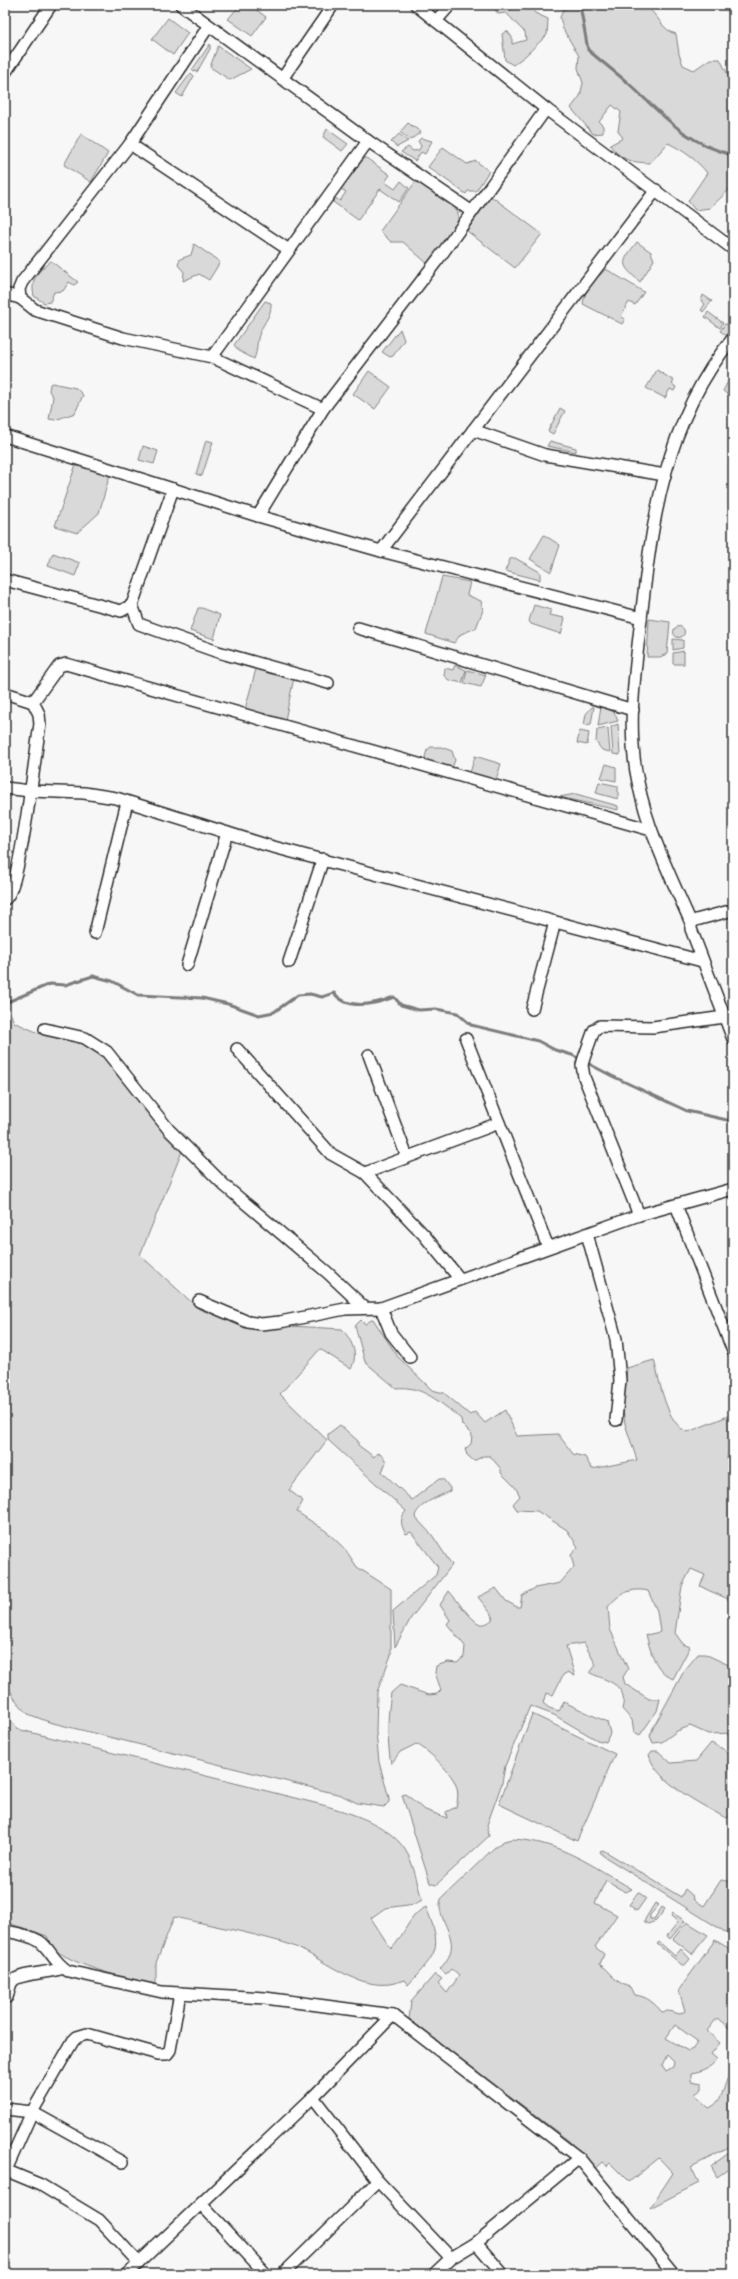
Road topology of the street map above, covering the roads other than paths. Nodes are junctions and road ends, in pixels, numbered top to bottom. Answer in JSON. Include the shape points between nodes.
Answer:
{"nodes":[{"id":1,"x":51,"y":5,"type":"edge"},
{"id":2,"x":181,"y":5,"type":"edge"},
{"id":3,"x":333,"y":5,"type":"edge"},
{"id":4,"x":416,"y":5,"type":"edge"},
{"id":5,"x":450,"y":5,"type":"edge"},
{"id":6,"x":436,"y":21,"type":"junction"},
{"id":7,"x":208,"y":27,"type":"junction"},
{"id":8,"x":5,"y":73,"type":"edge"},
{"id":9,"x":282,"y":79,"type":"junction"},
{"id":10,"x":546,"y":109,"type":"junction"},
{"id":11,"x":368,"y":141,"type":"junction"},
{"id":12,"x":130,"y":144,"type":"junction"},
{"id":13,"x":656,"y":190,"type":"junction"},
{"id":14,"x":471,"y":212,"type":"junction"},
{"id":15,"x":733,"y":249,"type":"edge"},
{"id":16,"x":289,"y":250,"type":"junction"},
{"id":17,"x":5,"y":294,"type":"edge"},
{"id":18,"x":20,"y":298,"type":"junction"},
{"id":19,"x":733,"y":338,"type":"edge"},
{"id":20,"x":212,"y":357,"type":"junction"},
{"id":21,"x":323,"y":409,"type":"junction"},
{"id":22,"x":473,"y":430,"type":"junction"},
{"id":23,"x":5,"y":436,"type":"edge"},
{"id":24,"x":665,"y":474,"type":"junction"},
{"id":25,"x":173,"y":489,"type":"junction"},
{"id":26,"x":258,"y":516,"type":"junction"},
{"id":27,"x":381,"y":551,"type":"junction"},
{"id":28,"x":5,"y":580,"type":"edge"},
{"id":29,"x":132,"y":605,"type":"junction"},
{"id":30,"x":641,"y":618,"type":"junction"},
{"id":31,"x":358,"y":628,"type":"dead end"},
{"id":32,"x":328,"y":683,"type":"dead end"},
{"id":33,"x":5,"y":693,"type":"edge"},
{"id":34,"x":33,"y":702,"type":"junction"},
{"id":35,"x":633,"y":710,"type":"junction"},
{"id":36,"x":5,"y":788,"type":"edge"},
{"id":37,"x":30,"y":791,"type":"junction"},
{"id":38,"x":127,"y":802,"type":"junction"},
{"id":39,"x":651,"y":830,"type":"junction"},
{"id":40,"x":227,"y":833,"type":"junction"},
{"id":41,"x":323,"y":859,"type":"junction"},
{"id":42,"x":5,"y":898,"type":"edge"},
{"id":43,"x":733,"y":910,"type":"edge"},
{"id":44,"x":555,"y":922,"type":"junction"},
{"id":45,"x":691,"y":923,"type":"junction"},
{"id":46,"x":95,"y":933,"type":"dead end"},
{"id":47,"x":702,"y":961,"type":"junction"},
{"id":48,"x":289,"y":962,"type":"dead end"},
{"id":49,"x":187,"y":965,"type":"dead end"},
{"id":50,"x":532,"y":1010,"type":"dead end"},
{"id":51,"x":724,"y":1016,"type":"junction"},
{"id":52,"x":45,"y":1029,"type":"dead end"},
{"id":53,"x":732,"y":1034,"type":"edge"},
{"id":54,"x":466,"y":1039,"type":"dead end"},
{"id":55,"x":237,"y":1049,"type":"dead end"},
{"id":56,"x":369,"y":1055,"type":"dead end"},
{"id":57,"x":499,"y":1123,"type":"junction"},
{"id":58,"x":407,"y":1157,"type":"junction"},
{"id":59,"x":365,"y":1173,"type":"junction"},
{"id":60,"x":733,"y":1189,"type":"edge"},
{"id":61,"x":676,"y":1205,"type":"junction"},
{"id":62,"x":639,"y":1215,"type":"junction"},
{"id":63,"x":587,"y":1234,"type":"junction"},
{"id":64,"x":548,"y":1247,"type":"junction"},
{"id":65,"x":459,"y":1278,"type":"junction"},
{"id":66,"x":199,"y":1301,"type":"dead end"},
{"id":67,"x":365,"y":1308,"type":"junction"},
{"id":68,"x":381,"y":1308,"type":"junction"},
{"id":69,"x":733,"y":1351,"type":"edge"},
{"id":70,"x":410,"y":1357,"type":"dead end"},
{"id":71,"x":616,"y":1420,"type":"dead end"},
{"id":72,"x":5,"y":1931,"type":"edge"},
{"id":73,"x":64,"y":1968,"type":"junction"},
{"id":74,"x":180,"y":1993,"type":"junction"},
{"id":75,"x":7,"y":1997,"type":"dead end"},
{"id":76,"x":393,"y":2015,"type":"junction"},
{"id":77,"x":313,"y":2097,"type":"junction"},
{"id":78,"x":5,"y":2109,"type":"edge"},
{"id":79,"x":32,"y":2112,"type":"junction"},
{"id":80,"x":579,"y":2158,"type":"junction"},
{"id":81,"x":122,"y":2162,"type":"dead end"},
{"id":82,"x":5,"y":2170,"type":"edge"},
{"id":83,"x":378,"y":2181,"type":"junction"},
{"id":84,"x":201,"y":2204,"type":"junction"},
{"id":85,"x":476,"y":2243,"type":"junction"},
{"id":86,"x":450,"y":2258,"type":"junction"},
{"id":87,"x":139,"y":2263,"type":"junction"},
{"id":88,"x":127,"y":2274,"type":"edge"},
{"id":89,"x":266,"y":2274,"type":"edge"},
{"id":90,"x":283,"y":2274,"type":"edge"},
{"id":91,"x":434,"y":2274,"type":"edge"},
{"id":92,"x":502,"y":2274,"type":"edge"},
{"id":93,"x":674,"y":2274,"type":"edge"}],
"edges":[{"from":1,"to":8,"type":"street"},
{"from":2,"to":7,"type":"street"},
{"from":3,"to":9,"type":"street"},
{"from":4,"to":6,"type":"street"},
{"from":5,"to":6,"type":"street"},
{"from":6,"to":10,"type":"street"},
{"from":7,"to":9,"type":"street"},
{"from":7,"to":12,"type":"street"},
{"from":9,"to":11,"type":"street"},
{"from":10,"to":13,"type":"street"},
{"from":10,"to":14,"type":"street"},
{"from":11,"to":14,"type":"street"},
{"from":11,"to":16,"type":"street"},
{"from":12,"to":16,"type":"street"},
{"from":12,"to":18,"type":"street","via":[[22,282],[19,289]]},
{"from":13,"to":15,"type":"street"},
{"from":13,"to":22,"type":"street"},
{"from":14,"to":21,"type":"street"},
{"from":16,"to":20,"type":"street"},
{"from":17,"to":18,"type":"street"},
{"from":18,"to":20,"type":"street","via":[[35,310],[116,335]]},
{"from":19,"to":24,"type":"street","via":[[716,359],[691,406]]},
{"from":20,"to":21,"type":"street"},
{"from":21,"to":26,"type":"street"},
{"from":22,"to":24,"type":"street","via":[[545,455]]},
{"from":22,"to":27,"type":"street"},
{"from":23,"to":25,"type":"street"},
{"from":24,"to":30,"type":"street","via":[[649,543]]},
{"from":25,"to":26,"type":"street"},
{"from":25,"to":29,"type":"street"},
{"from":26,"to":27,"type":"street"},
{"from":27,"to":30,"type":"street"},
{"from":28,"to":29,"type":"street","via":[[122,611]]},
{"from":29,"to":32,"type":"street","via":[[139,624],[218,652]]},
{"from":30,"to":35,"type":"street"},
{"from":31,"to":35,"type":"street"},
{"from":33,"to":34,"type":"street"},
{"from":34,"to":37,"type":"street","via":[[39,714],[40,724]]},
{"from":34,"to":39,"type":"street","via":[[59,666],[66,664]]},
{"from":35,"to":39,"type":"street","via":[[631,732],[638,781]]},
{"from":36,"to":37,"type":"street"},
{"from":37,"to":38,"type":"street","via":[[84,793]]},
{"from":37,"to":42,"type":"street","via":[[11,894]]},
{"from":38,"to":40,"type":"street"},
{"from":38,"to":46,"type":"street"},
{"from":39,"to":45,"type":"street"},
{"from":40,"to":41,"type":"street"},
{"from":40,"to":49,"type":"street"},
{"from":41,"to":44,"type":"street"},
{"from":41,"to":48,"type":"street"},
{"from":43,"to":45,"type":"street"},
{"from":44,"to":47,"type":"street"},
{"from":44,"to":50,"type":"street"},
{"from":45,"to":47,"type":"street"},
{"from":47,"to":51,"type":"street"},
{"from":51,"to":53,"type":"street"},
{"from":51,"to":62,"type":"street","via":[[653,1027],[600,1026],[594,1030],[583,1062],[594,1107],[612,1143]]},
{"from":52,"to":67,"type":"street","via":[[85,1038],[107,1052],[169,1130],[225,1186],[328,1273]]},
{"from":54,"to":57,"type":"street"},
{"from":55,"to":59,"type":"street","via":[[331,1154]]},
{"from":56,"to":58,"type":"street"},
{"from":57,"to":58,"type":"street"},
{"from":57,"to":64,"type":"street"},
{"from":58,"to":59,"type":"street"},
{"from":59,"to":65,"type":"street","via":[[424,1235]]},
{"from":60,"to":61,"type":"street"},
{"from":61,"to":62,"type":"street"},
{"from":61,"to":69,"type":"street"},
{"from":62,"to":63,"type":"street"},
{"from":63,"to":64,"type":"street"},
{"from":63,"to":71,"type":"street","via":[[616,1339],[620,1380]]},
{"from":64,"to":65,"type":"street","via":[[506,1264]]},
{"from":65,"to":68,"type":"street"},
{"from":66,"to":67,"type":"street","via":[[248,1322],[261,1324]]},
{"from":67,"to":68,"type":"street"},
{"from":68,"to":70,"type":"street","via":[[391,1333]]},
{"from":72,"to":73,"type":"street","via":[[40,1941],[58,1965]]},
{"from":73,"to":74,"type":"street","via":[[137,1988]]},
{"from":73,"to":75,"type":"street","via":[[56,1972],[17,1977],[12,1982]]},
{"from":74,"to":76,"type":"street","via":[[265,1998]]},
{"from":74,"to":79,"type":"street","via":[[170,2050],[167,2054],[158,2054],[87,2034],[81,2035],[72,2041]]},
{"from":76,"to":77,"type":"street"},
{"from":76,"to":80,"type":"street"},
{"from":77,"to":83,"type":"street"},
{"from":77,"to":84,"type":"street"},
{"from":78,"to":79,"type":"street"},
{"from":79,"to":81,"type":"street"},
{"from":79,"to":82,"type":"street"},
{"from":80,"to":85,"type":"street"},
{"from":80,"to":93,"type":"street"},
{"from":82,"to":87,"type":"street","via":[[41,2184],[99,2220]]},
{"from":83,"to":86,"type":"street"},
{"from":83,"to":90,"type":"street"},
{"from":84,"to":87,"type":"street"},
{"from":84,"to":89,"type":"street"},
{"from":85,"to":86,"type":"street"},
{"from":85,"to":92,"type":"street"},
{"from":86,"to":91,"type":"street"},
{"from":87,"to":88,"type":"street"}]}
